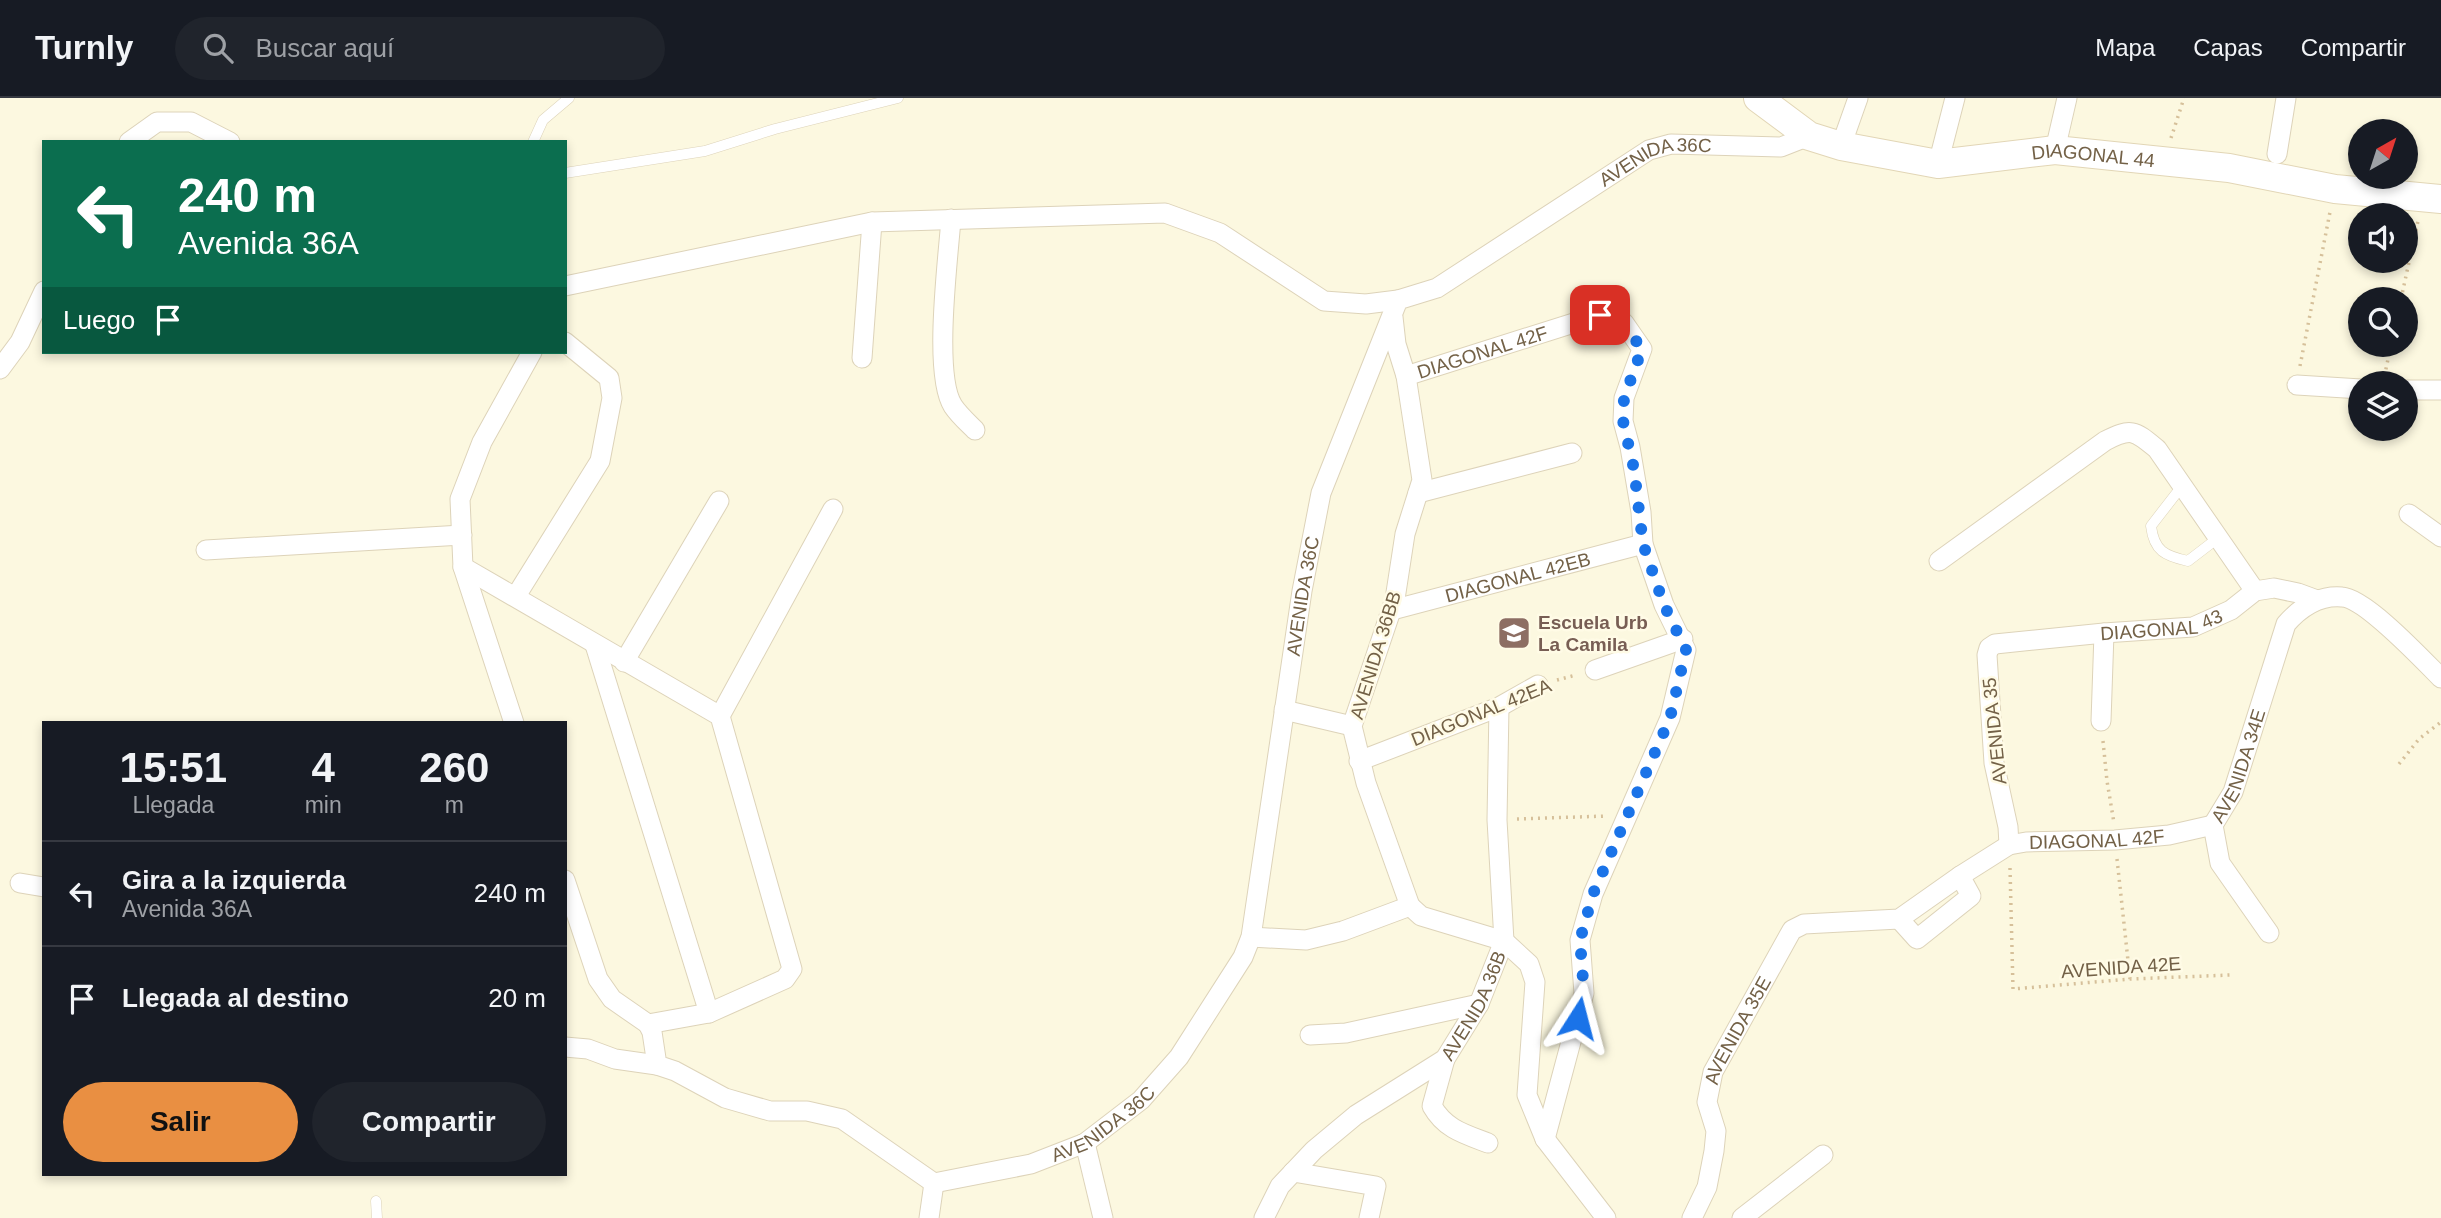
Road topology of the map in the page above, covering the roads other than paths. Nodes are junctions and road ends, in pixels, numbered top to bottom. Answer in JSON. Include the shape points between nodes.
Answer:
{"nodes":[{"id":1,"x":569,"y":98,"type":"edge"},
{"id":2,"x":898,"y":98,"type":"edge"},
{"id":3,"x":1758,"y":98,"type":"edge"},
{"id":4,"x":1858,"y":98,"type":"edge"},
{"id":5,"x":1955,"y":98,"type":"edge"},
{"id":6,"x":2067,"y":98,"type":"edge"},
{"id":7,"x":2287,"y":98,"type":"edge"},
{"id":8,"x":1809,"y":135,"type":"junction"},
{"id":9,"x":132,"y":140,"type":"edge"},
{"id":10,"x":226,"y":140,"type":"edge"},
{"id":11,"x":534,"y":140,"type":"edge"},
{"id":12,"x":1841,"y":146,"type":"junction"},
{"id":13,"x":2055,"y":150,"type":"junction"},
{"id":14,"x":2277,"y":153,"type":"dead end"},
{"id":15,"x":1938,"y":164,"type":"junction"},
{"id":16,"x":567,"y":173,"type":"edge"},
{"id":17,"x":2432,"y":199,"type":"edge"},
{"id":18,"x":951,"y":219,"type":"junction"},
{"id":19,"x":872,"y":222,"type":"junction"},
{"id":20,"x":567,"y":286,"type":"edge"},
{"id":21,"x":42,"y":295,"type":"edge"},
{"id":22,"x":1395,"y":308,"type":"junction"},
{"id":23,"x":567,"y":344,"type":"edge"},
{"id":24,"x":531,"y":354,"type":"edge"},
{"id":25,"x":862,"y":358,"type":"dead end"},
{"id":26,"x":0,"y":369,"type":"edge"},
{"id":27,"x":1406,"y":376,"type":"junction"},
{"id":28,"x":2297,"y":385,"type":"road end"},
{"id":29,"x":2348,"y":388,"type":"edge"},
{"id":30,"x":2418,"y":390,"type":"edge"},
{"id":31,"x":2441,"y":390,"type":"edge"},
{"id":32,"x":975,"y":430,"type":"dead end"},
{"id":33,"x":1572,"y":453,"type":"dead end"},
{"id":34,"x":2182,"y":485,"type":"junction"},
{"id":35,"x":1418,"y":493,"type":"junction"},
{"id":36,"x":719,"y":501,"type":"dead end"},
{"id":37,"x":833,"y":509,"type":"dead end"},
{"id":38,"x":2409,"y":514,"type":"dead end"},
{"id":39,"x":462,"y":535,"type":"junction"},
{"id":40,"x":2441,"y":537,"type":"edge"},
{"id":41,"x":2218,"y":538,"type":"junction"},
{"id":42,"x":1643,"y":544,"type":"junction"},
{"id":43,"x":206,"y":550,"type":"dead end"},
{"id":44,"x":1939,"y":561,"type":"dead end"},
{"id":45,"x":463,"y":567,"type":"junction"},
{"id":46,"x":2255,"y":591,"type":"junction"},
{"id":47,"x":516,"y":596,"type":"junction"},
{"id":48,"x":2317,"y":600,"type":"junction"},
{"id":49,"x":1392,"y":610,"type":"junction"},
{"id":50,"x":2104,"y":633,"type":"junction"},
{"id":51,"x":1683,"y":639,"type":"junction"},
{"id":52,"x":1995,"y":644,"type":"joint"},
{"id":53,"x":595,"y":645,"type":"junction"},
{"id":54,"x":624,"y":662,"type":"junction"},
{"id":55,"x":1595,"y":670,"type":"road end"},
{"id":56,"x":2441,"y":678,"type":"edge"},
{"id":57,"x":1538,"y":685,"type":"road end"},
{"id":58,"x":1499,"y":707,"type":"junction"},
{"id":59,"x":1284,"y":710,"type":"junction"},
{"id":60,"x":720,"y":716,"type":"junction"},
{"id":61,"x":513,"y":721,"type":"edge"},
{"id":62,"x":2101,"y":721,"type":"dead end"},
{"id":63,"x":1352,"y":726,"type":"junction"},
{"id":64,"x":1359,"y":761,"type":"junction"},
{"id":65,"x":2213,"y":825,"type":"junction"},
{"id":66,"x":2009,"y":845,"type":"junction"},
{"id":67,"x":20,"y":883,"type":"dead end"},
{"id":68,"x":567,"y":886,"type":"edge"},
{"id":69,"x":42,"y":887,"type":"edge"},
{"id":70,"x":1410,"y":906,"type":"junction"},
{"id":71,"x":1792,"y":930,"type":"joint"},
{"id":72,"x":2269,"y":933,"type":"dead end"},
{"id":73,"x":1251,"y":937,"type":"junction"},
{"id":74,"x":1504,"y":941,"type":"junction"},
{"id":75,"x":1479,"y":1004,"type":"junction"},
{"id":76,"x":709,"y":1013,"type":"junction"},
{"id":77,"x":648,"y":1024,"type":"junction"},
{"id":78,"x":1310,"y":1035,"type":"dead end"},
{"id":79,"x":567,"y":1047,"type":"edge"},
{"id":80,"x":1445,"y":1059,"type":"junction"},
{"id":81,"x":657,"y":1065,"type":"junction"},
{"id":82,"x":1545,"y":1139,"type":"junction"},
{"id":83,"x":1085,"y":1143,"type":"junction"},
{"id":84,"x":1488,"y":1143,"type":"dead end"},
{"id":85,"x":1824,"y":1155,"type":"dead end"},
{"id":86,"x":1293,"y":1172,"type":"junction"},
{"id":87,"x":934,"y":1184,"type":"junction"},
{"id":88,"x":376,"y":1201,"type":"dead end"},
{"id":89,"x":377,"y":1218,"type":"edge"},
{"id":90,"x":929,"y":1218,"type":"edge"},
{"id":91,"x":1103,"y":1218,"type":"edge"},
{"id":92,"x":1264,"y":1218,"type":"edge"},
{"id":93,"x":1369,"y":1218,"type":"edge"},
{"id":94,"x":1606,"y":1218,"type":"edge"},
{"id":95,"x":1692,"y":1218,"type":"edge"},
{"id":96,"x":1742,"y":1218,"type":"edge"}],
"edges":[{"from":1,"to":11,"type":"lane","via":[[543,120]]},
{"from":2,"to":16,"type":"lane","via":[[705,152]]},
{"from":3,"to":8,"type":"main road","name":"DIAGONAL 44"},
{"from":4,"to":12,"type":"street"},
{"from":5,"to":15,"type":"street"},
{"from":6,"to":13,"type":"street"},
{"from":7,"to":14,"type":"street"},
{"from":8,"to":12,"type":"main road","name":"DIAGONAL 44"},
{"from":8,"to":22,"type":"street","name":"AVENIDA 36C","via":[[1781,147],[1671,144],[1649,150],[1437,288]]},
{"from":9,"to":10,"type":"street","via":[[157,122],[191,122]]},
{"from":12,"to":15,"type":"main road","name":"DIAGONAL 44"},
{"from":13,"to":15,"type":"main road","name":"DIAGONAL 44"},
{"from":13,"to":17,"type":"main road","name":"DIAGONAL 44","via":[[2229,168],[2335,189]]},
{"from":18,"to":19,"type":"street"},
{"from":18,"to":22,"type":"street","via":[[1166,213],[1220,233],[1324,301]]},
{"from":18,"to":32,"type":"street","via":[[942,356],[945,383],[953,406]]},
{"from":19,"to":20,"type":"street"},
{"from":19,"to":25,"type":"street"},
{"from":21,"to":26,"type":"street","via":[[20,342]]},
{"from":22,"to":27,"type":"street","name":"AVENIDA 36BB","via":[[1396,344]]},
{"from":22,"to":59,"type":"street","name":"AVENIDA 36C","via":[[1321,493]]},
{"from":23,"to":47,"type":"street","via":[[609,378],[612,398],[600,461]]},
{"from":24,"to":39,"type":"street","via":[[482,442],[460,499]]},
{"from":27,"to":35,"type":"street","name":"AVENIDA 36BB","via":[[1422,480]]},
{"from":27,"to":42,"type":"street","name":"DIAGONAL 42F","via":[[1600,315],[1623,323],[1642,349],[1624,398],[1623,421]]},
{"from":28,"to":29,"type":"street"},
{"from":30,"to":31,"type":"street"},
{"from":33,"to":35,"type":"street"},
{"from":34,"to":41,"type":"street"},
{"from":34,"to":41,"type":"lane","via":[[2151,526],[2153,542],[2168,557],[2188,561]]},
{"from":34,"to":44,"type":"street","via":[[2139,434],[2122,432]]},
{"from":35,"to":49,"type":"street","name":"AVENIDA 36BB","via":[[1405,534]]},
{"from":36,"to":54,"type":"street"},
{"from":37,"to":60,"type":"street"},
{"from":38,"to":40,"type":"street"},
{"from":39,"to":43,"type":"street"},
{"from":39,"to":45,"type":"street"},
{"from":41,"to":46,"type":"street"},
{"from":42,"to":49,"type":"street","name":"DIAGONAL 42EB"},
{"from":42,"to":51,"type":"street","via":[[1664,605]]},
{"from":45,"to":47,"type":"street"},
{"from":45,"to":61,"type":"street"},
{"from":46,"to":48,"type":"street","via":[[2274,588]]},
{"from":46,"to":50,"type":"street","name":"DIAGONAL 43","via":[[2231,610],[2193,627]]},
{"from":47,"to":53,"type":"street"},
{"from":48,"to":56,"type":"street","via":[[2343,596],[2368,608]]},
{"from":48,"to":65,"type":"street","name":"AVENIDA 34E","via":[[2299,609],[2286,624],[2233,792]]},
{"from":49,"to":63,"type":"street","name":"AVENIDA 36BB"},
{"from":50,"to":52,"type":"street","name":"DIAGONAL 43"},
{"from":50,"to":62,"type":"street"},
{"from":51,"to":55,"type":"street"},
{"from":51,"to":82,"type":"street","via":[[1686,650],[1670,718],[1593,894],[1580,940],[1584,993]]},
{"from":52,"to":66,"type":"street","name":"AVENIDA 35","via":[[1987,655],[1994,763]]},
{"from":53,"to":54,"type":"street"},
{"from":53,"to":76,"type":"street"},
{"from":54,"to":60,"type":"street"},
{"from":57,"to":58,"type":"street","name":"DIAGONAL 42EA"},
{"from":58,"to":64,"type":"street","name":"DIAGONAL 42EA"},
{"from":58,"to":74,"type":"street","name":"AVENIDA 36B","via":[[1497,820]]},
{"from":59,"to":63,"type":"street"},
{"from":59,"to":73,"type":"street","name":"AVENIDA 36C"},
{"from":60,"to":76,"type":"street","via":[[792,969],[785,979]]},
{"from":63,"to":64,"type":"street","name":"AVENIDA 36BB"},
{"from":64,"to":70,"type":"street","name":"AVENIDA 36BB"},
{"from":65,"to":66,"type":"street","name":"DIAGONAL 42F","via":[[2142,838]]},
{"from":65,"to":72,"type":"street","name":"AVENIDA 34E","via":[[2220,863]]},
{"from":66,"to":71,"type":"street","name":"DIAGONAL 42F","via":[[1899,919],[1804,924]]},
{"from":67,"to":69,"type":"street"},
{"from":68,"to":77,"type":"street","via":[[598,979],[612,999]]},
{"from":70,"to":73,"type":"street","via":[[1306,940]]},
{"from":70,"to":74,"type":"street","via":[[1421,916]]},
{"from":71,"to":95,"type":"street","name":"AVENIDA 35E","via":[[1713,1072],[1707,1102],[1716,1131],[1714,1151],[1707,1187]]},
{"from":73,"to":83,"type":"street","name":"AVENIDA 36C","via":[[1179,1057],[1141,1100]]},
{"from":74,"to":75,"type":"street","name":"AVENIDA 36B"},
{"from":74,"to":82,"type":"street","via":[[1529,964],[1535,982],[1527,1095]]},
{"from":75,"to":78,"type":"street","via":[[1346,1033]]},
{"from":75,"to":80,"type":"street","name":"AVENIDA 36B"},
{"from":76,"to":77,"type":"street"},
{"from":77,"to":81,"type":"street"},
{"from":79,"to":81,"type":"street"},
{"from":80,"to":84,"type":"street","via":[[1432,1106],[1451,1128]]},
{"from":80,"to":86,"type":"street","name":"AVENIDA 36B","via":[[1356,1115]]},
{"from":81,"to":87,"type":"street","via":[[725,1098],[769,1111],[807,1111],[842,1119]]},
{"from":82,"to":94,"type":"street"},
{"from":83,"to":87,"type":"street","name":"AVENIDA 36C","via":[[1031,1164]]},
{"from":83,"to":91,"type":"street"},
{"from":85,"to":96,"type":"street"},
{"from":86,"to":92,"type":"street","name":"AVENIDA 36B","via":[[1280,1186]]},
{"from":86,"to":93,"type":"street","via":[[1376,1186]]},
{"from":87,"to":90,"type":"street"},
{"from":88,"to":89,"type":"lane"}]}
